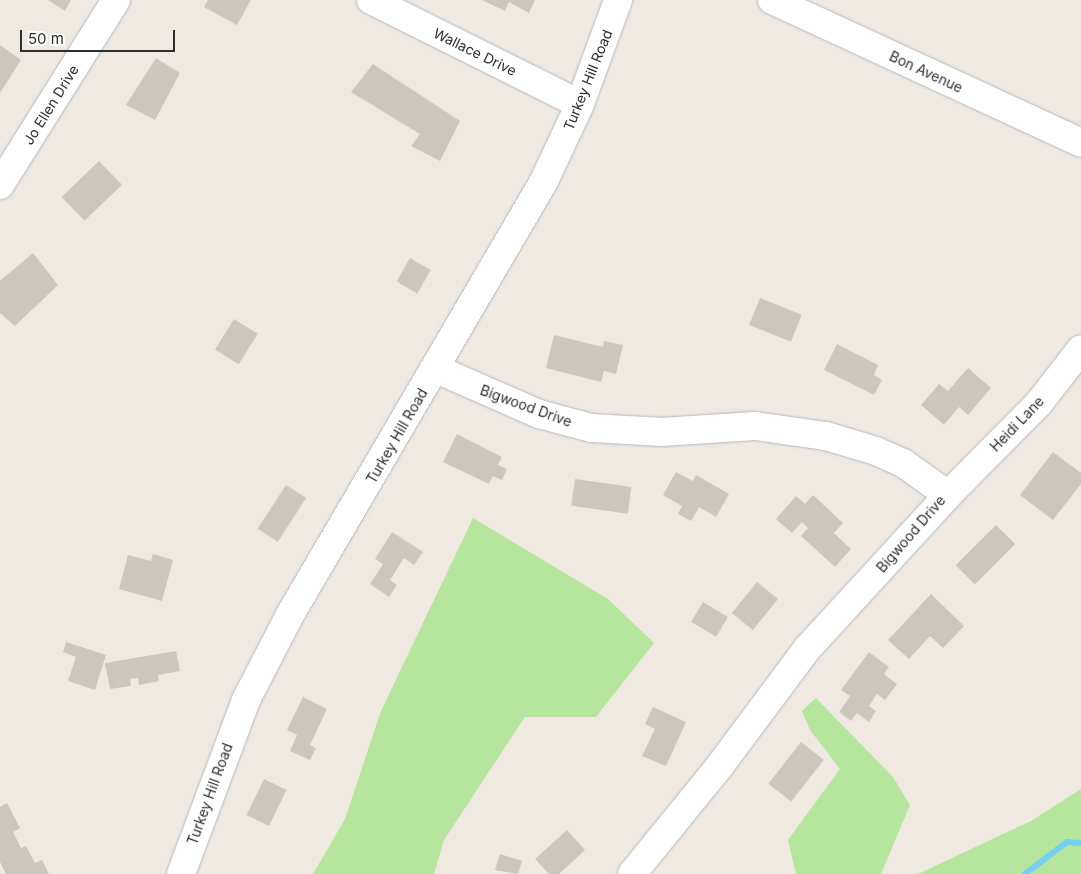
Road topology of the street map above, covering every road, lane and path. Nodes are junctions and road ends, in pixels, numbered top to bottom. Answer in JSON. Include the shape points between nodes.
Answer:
{"nodes":[{"id":1,"x":116,"y":0,"type":"edge"},
{"id":2,"x":370,"y":0,"type":"edge"},
{"id":3,"x":618,"y":0,"type":"edge"},
{"id":4,"x":772,"y":0,"type":"edge"},
{"id":5,"x":580,"y":104,"type":"junction"},
{"id":6,"x":1081,"y":143,"type":"edge"},
{"id":7,"x":0,"y":185,"type":"edge"},
{"id":8,"x":1081,"y":349,"type":"edge"},
{"id":9,"x":436,"y":369,"type":"junction"},
{"id":10,"x":948,"y":495,"type":"junction"},
{"id":11,"x":181,"y":874,"type":"edge"},
{"id":12,"x":632,"y":874,"type":"edge"}],
"edges":[{"from":1,"to":7,"type":"street","name":"Jo Ellen Drive"},
{"from":2,"to":5,"type":"street","name":"Wallace Drive"},
{"from":3,"to":5,"type":"street","name":"Turkey Hill Road"},
{"from":4,"to":6,"type":"street","name":"Bon Avenue"},
{"from":5,"to":9,"type":"street","name":"Turkey Hill Road","via":[[544,181]]},
{"from":8,"to":10,"type":"street","name":"Heidi Lane","via":[[1039,403]]},
{"from":9,"to":10,"type":"street","name":"Bigwood Drive","via":[[538,414],[591,428],[662,432],[755,426],[826,436],[903,463]]},
{"from":9,"to":11,"type":"street","name":"Turkey Hill Road","via":[[291,614],[246,700]]},
{"from":10,"to":12,"type":"street","name":"Bigwood Drive","via":[[807,649],[719,767]]}]}
